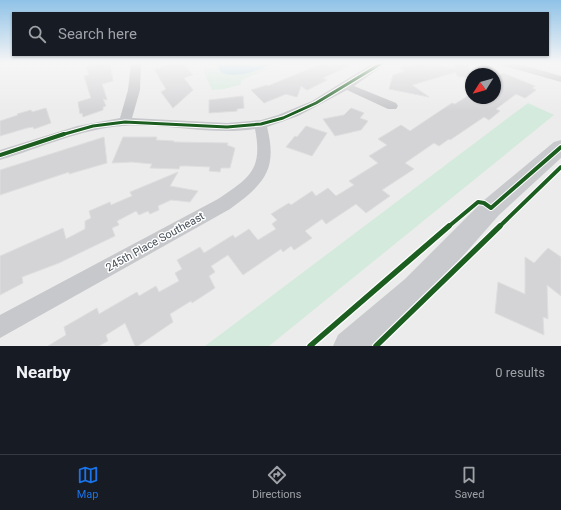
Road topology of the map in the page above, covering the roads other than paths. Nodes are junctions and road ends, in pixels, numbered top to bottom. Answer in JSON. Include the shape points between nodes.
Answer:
{"nodes":[{"id":1,"x":135,"y":79,"type":"edge"},
{"id":2,"x":357,"y":79,"type":"edge"},
{"id":3,"x":544,"y":79,"type":"edge"},
{"id":4,"x":346,"y":86,"type":"junction"},
{"id":5,"x":561,"y":86,"type":"edge"},
{"id":6,"x":392,"y":106,"type":"dead end"},
{"id":7,"x":125,"y":122,"type":"junction"},
{"id":8,"x":260,"y":124,"type":"junction"},
{"id":9,"x":561,"y":147,"type":"edge"},
{"id":10,"x":0,"y":155,"type":"edge"},
{"id":11,"x":0,"y":327,"type":"edge"},
{"id":12,"x":349,"y":346,"type":"edge"}],
"edges":[{"from":1,"to":7,"type":"street"},
{"from":2,"to":4,"type":"street"},
{"from":3,"to":5,"type":"street"},
{"from":4,"to":6,"type":"street"},
{"from":4,"to":8,"type":"street","via":[[308,107]]},
{"from":7,"to":8,"type":"street","via":[[163,122],[210,128]]},
{"from":7,"to":10,"type":"street","via":[[86,128]]},
{"from":8,"to":11,"type":"street","name":"245th Place Southeast","via":[[265,149],[264,162],[253,181],[241,192],[224,204]]},
{"from":9,"to":12,"type":"street","via":[[491,208],[415,289]]}]}
